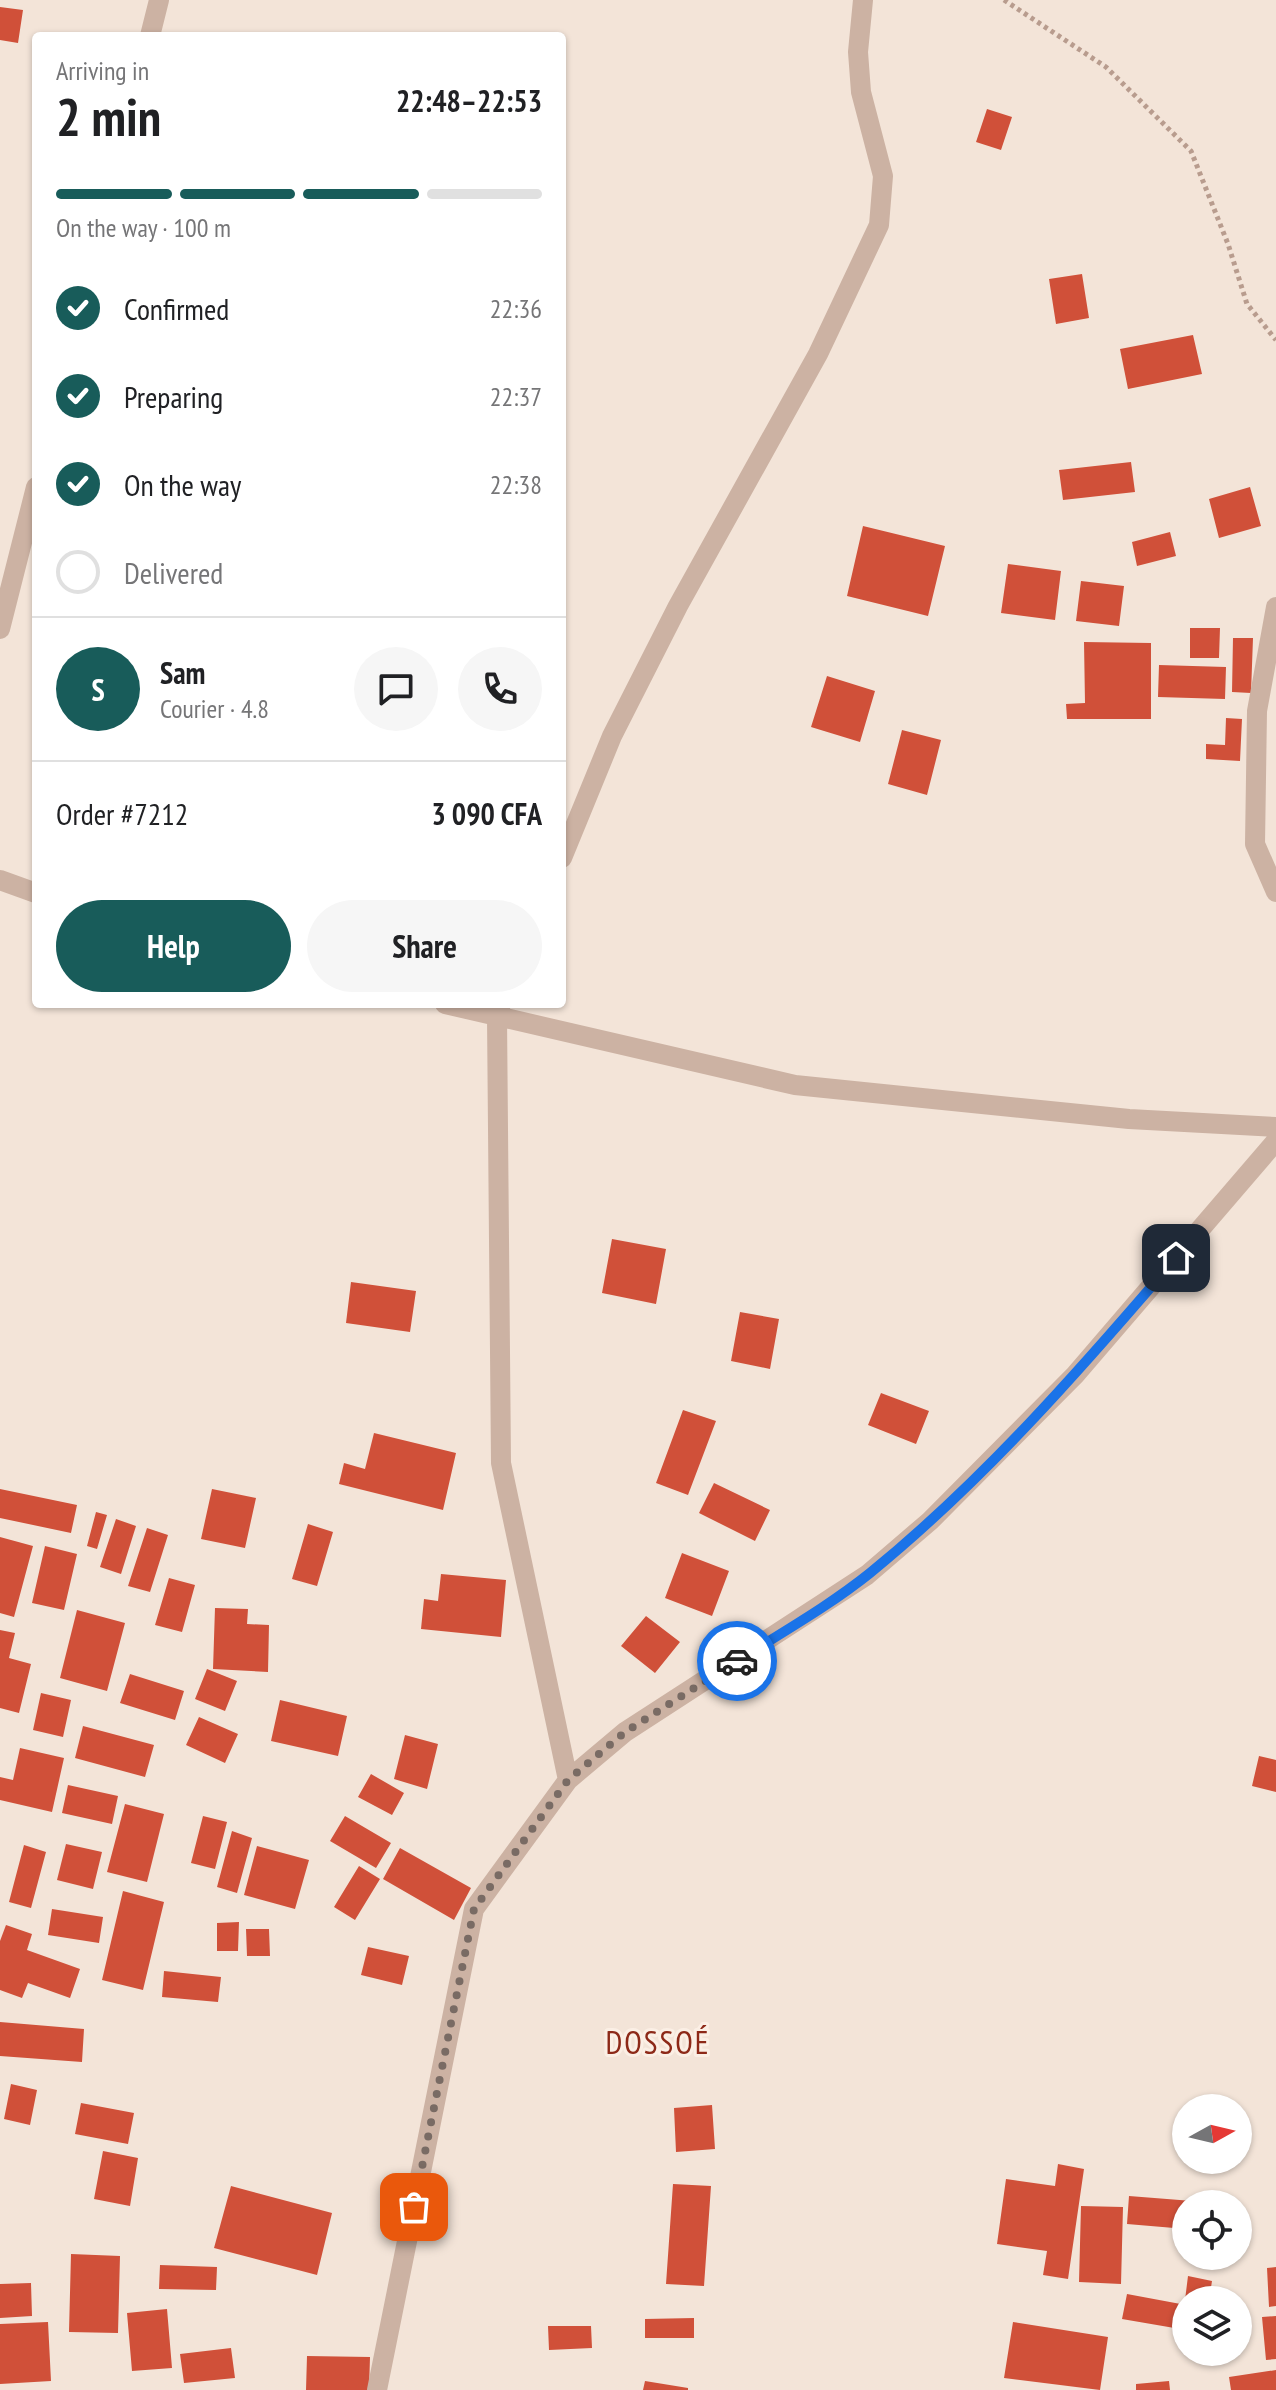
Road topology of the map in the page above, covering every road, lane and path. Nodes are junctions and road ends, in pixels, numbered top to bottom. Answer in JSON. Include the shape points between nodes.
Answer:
{"nodes":[{"id":1,"x":159,"y":0,"type":"edge"},
{"id":2,"x":863,"y":0,"type":"edge"},
{"id":3,"x":1004,"y":0,"type":"edge"},
{"id":4,"x":151,"y":32,"type":"edge"},
{"id":5,"x":1276,"y":340,"type":"edge"},
{"id":6,"x":32,"y":503,"type":"edge"},
{"id":7,"x":1276,"y":607,"type":"edge"},
{"id":8,"x":0,"y":629,"type":"edge"},
{"id":9,"x":566,"y":848,"type":"edge"},
{"id":10,"x":0,"y":880,"type":"edge"},
{"id":11,"x":32,"y":892,"type":"edge"},
{"id":12,"x":1276,"y":892,"type":"edge"},
{"id":13,"x":499,"y":1010,"type":"edge"},
{"id":14,"x":1276,"y":1127,"type":"edge"},
{"id":15,"x":1276,"y":1141,"type":"edge"},
{"id":16,"x":568,"y":1780,"type":"junction"},
{"id":17,"x":377,"y":2390,"type":"edge"}],
"edges":[{"from":1,"to":4,"type":"street"},
{"from":2,"to":9,"type":"street","via":[[858,52],[861,92],[883,176],[879,225],[818,354],[612,736]]},
{"from":3,"to":5,"type":"path","via":[[1106,67],[1191,151],[1247,304]]},
{"from":6,"to":8,"type":"street"},
{"from":7,"to":12,"type":"street","via":[[1257,711],[1255,844]]},
{"from":10,"to":11,"type":"street"},
{"from":13,"to":14,"type":"street","via":[[795,1085],[1129,1119]]},
{"from":13,"to":16,"type":"street","via":[[501,1463]]},
{"from":15,"to":16,"type":"street","via":[[1075,1375],[930,1521],[867,1575],[625,1732]]},
{"from":16,"to":17,"type":"street","via":[[474,1909]]}]}
